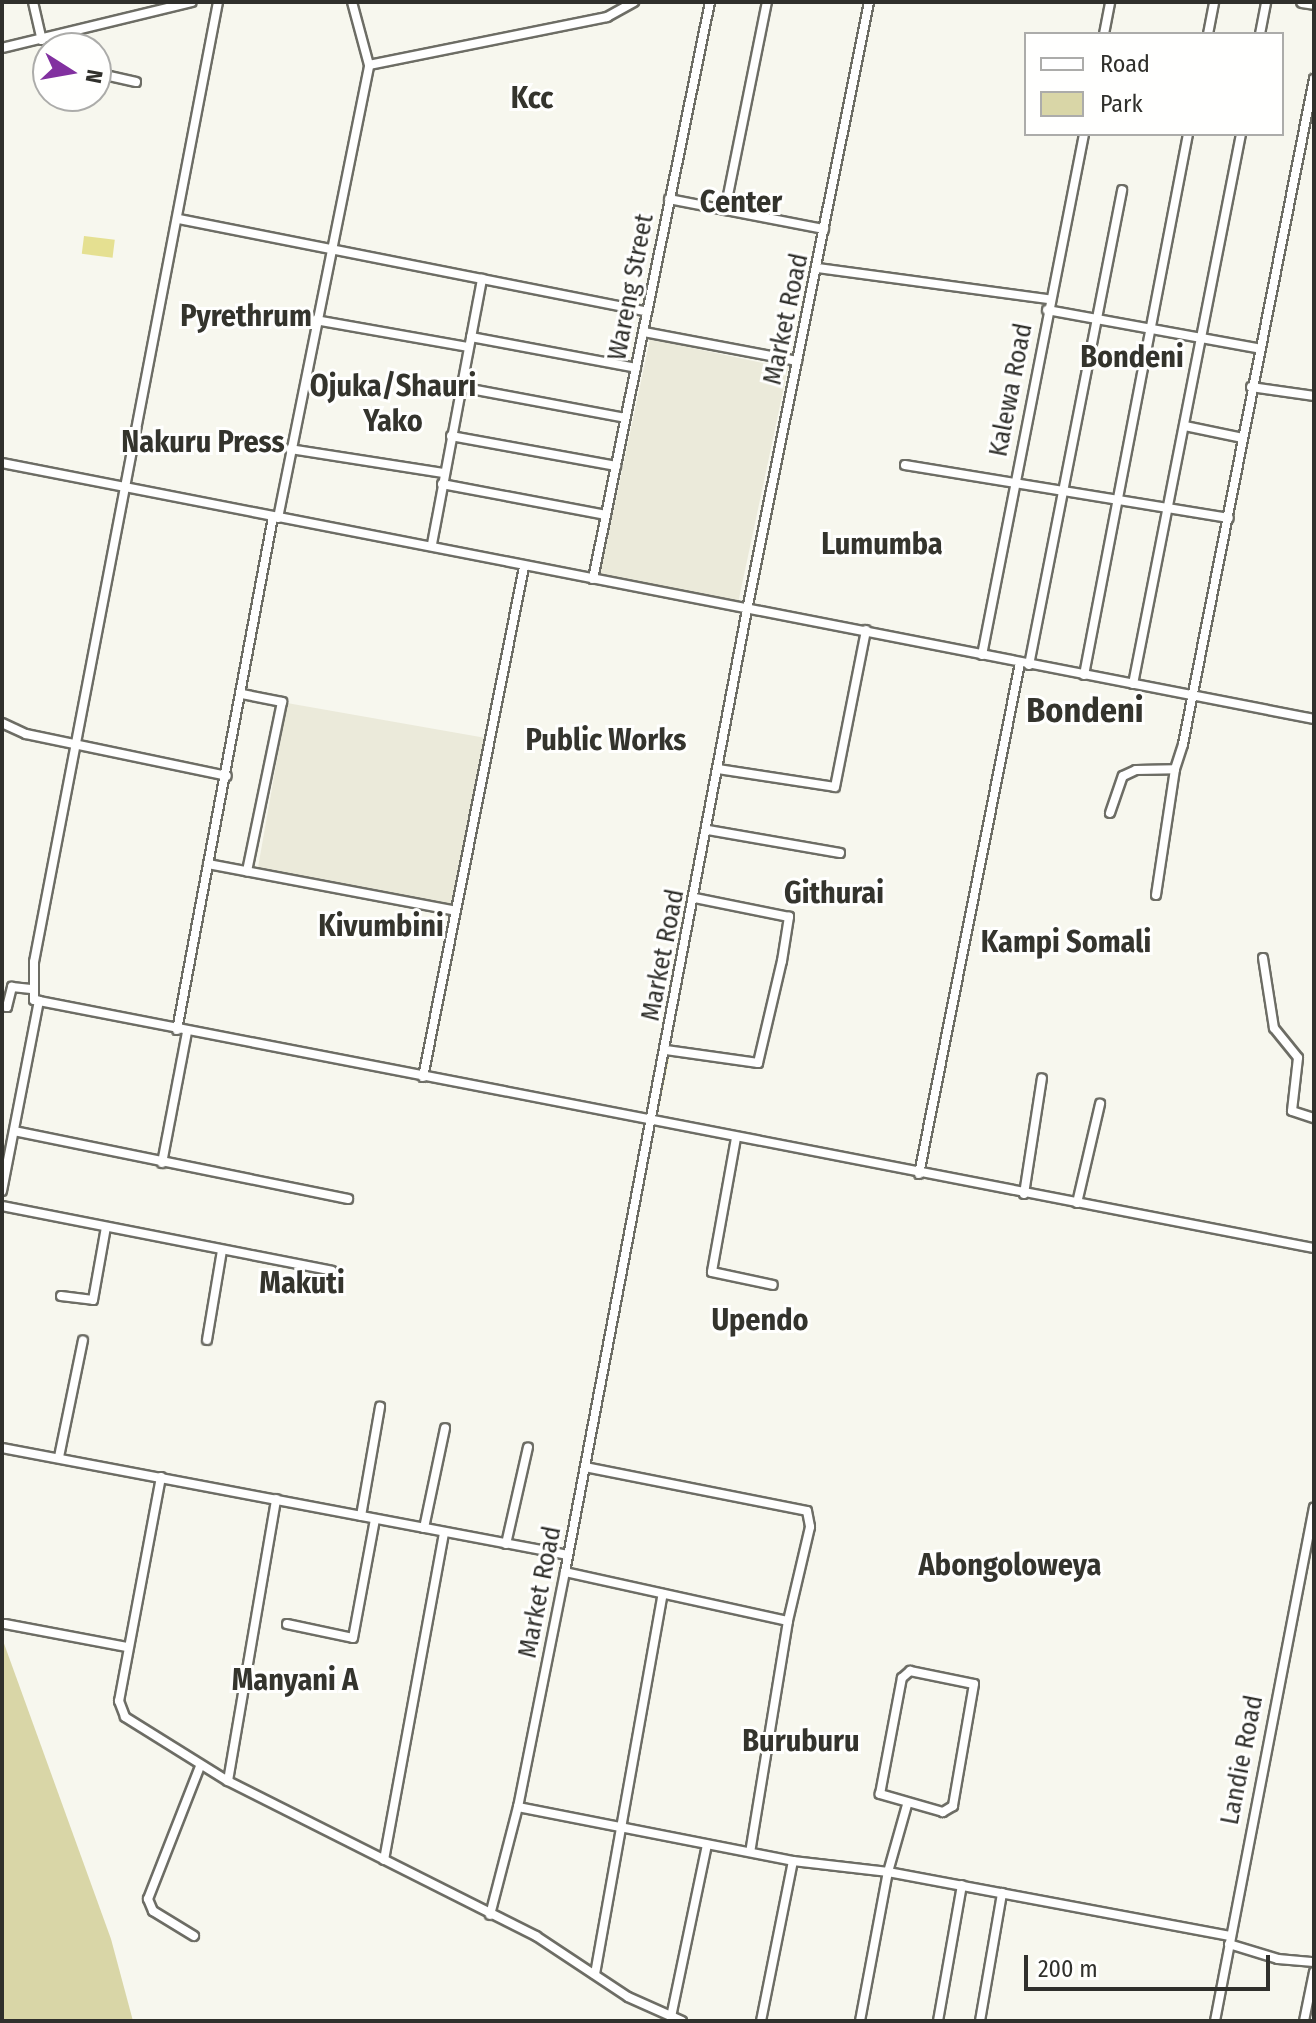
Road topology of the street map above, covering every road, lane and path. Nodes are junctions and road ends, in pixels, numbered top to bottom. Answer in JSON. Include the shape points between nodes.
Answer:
{"nodes":[{"id":1,"x":33,"y":2,"type":"edge"},
{"id":2,"x":192,"y":2,"type":"edge"},
{"id":3,"x":218,"y":2,"type":"edge"},
{"id":4,"x":352,"y":2,"type":"edge"},
{"id":5,"x":634,"y":2,"type":"edge"},
{"id":6,"x":710,"y":2,"type":"edge"},
{"id":7,"x":767,"y":2,"type":"edge"},
{"id":8,"x":869,"y":2,"type":"edge"},
{"id":9,"x":1110,"y":2,"type":"edge"},
{"id":10,"x":1214,"y":2,"type":"edge"},
{"id":11,"x":1266,"y":2,"type":"edge"},
{"id":12,"x":1302,"y":2,"type":"edge"},
{"id":13,"x":1314,"y":4,"type":"edge"},
{"id":14,"x":164,"y":5,"type":"edge"},
{"id":15,"x":40,"y":32,"type":"edge"},
{"id":16,"x":70,"y":32,"type":"edge"},
{"id":17,"x":1104,"y":32,"type":"edge"},
{"id":18,"x":1208,"y":32,"type":"edge"},
{"id":19,"x":1260,"y":32,"type":"edge"},
{"id":20,"x":32,"y":42,"type":"edge"},
{"id":21,"x":2,"y":48,"type":"edge"},
{"id":22,"x":369,"y":65,"type":"junction"},
{"id":23,"x":112,"y":77,"type":"edge"},
{"id":24,"x":1314,"y":79,"type":"edge"},
{"id":25,"x":136,"y":82,"type":"dead end"},
{"id":26,"x":1084,"y":136,"type":"edge"},
{"id":27,"x":1188,"y":136,"type":"edge"},
{"id":28,"x":1241,"y":136,"type":"edge"},
{"id":29,"x":1122,"y":190,"type":"dead end"},
{"id":30,"x":669,"y":199,"type":"junction"},
{"id":31,"x":725,"y":210,"type":"junction"},
{"id":32,"x":179,"y":219,"type":"junction"},
{"id":33,"x":824,"y":229,"type":"junction"},
{"id":34,"x":330,"y":250,"type":"junction"},
{"id":35,"x":818,"y":268,"type":"junction"},
{"id":36,"x":482,"y":279,"type":"junction"},
{"id":37,"x":1048,"y":299,"type":"junction"},
{"id":38,"x":1047,"y":310,"type":"junction"},
{"id":39,"x":647,"y":312,"type":"junction"},
{"id":40,"x":1099,"y":319,"type":"junction"},
{"id":41,"x":315,"y":320,"type":"junction"},
{"id":42,"x":1151,"y":328,"type":"junction"},
{"id":43,"x":644,"y":332,"type":"junction"},
{"id":44,"x":471,"y":337,"type":"junction"},
{"id":45,"x":1202,"y":339,"type":"junction"},
{"id":46,"x":468,"y":347,"type":"junction"},
{"id":47,"x":1257,"y":348,"type":"junction"},
{"id":48,"x":797,"y":361,"type":"junction"},
{"id":49,"x":636,"y":368,"type":"junction"},
{"id":50,"x":460,"y":387,"type":"junction"},
{"id":51,"x":1251,"y":387,"type":"junction"},
{"id":52,"x":1314,"y":396,"type":"edge"},
{"id":53,"x":625,"y":418,"type":"junction"},
{"id":54,"x":1185,"y":426,"type":"junction"},
{"id":55,"x":451,"y":436,"type":"junction"},
{"id":56,"x":1243,"y":438,"type":"junction"},
{"id":57,"x":290,"y":449,"type":"junction"},
{"id":58,"x":2,"y":463,"type":"edge"},
{"id":59,"x":905,"y":465,"type":"dead end"},
{"id":60,"x":616,"y":466,"type":"junction"},
{"id":61,"x":444,"y":473,"type":"junction"},
{"id":62,"x":442,"y":484,"type":"junction"},
{"id":63,"x":1013,"y":484,"type":"junction"},
{"id":64,"x":126,"y":487,"type":"junction"},
{"id":65,"x":1065,"y":491,"type":"junction"},
{"id":66,"x":1117,"y":499,"type":"junction"},
{"id":67,"x":1168,"y":506,"type":"junction"},
{"id":68,"x":606,"y":515,"type":"junction"},
{"id":69,"x":275,"y":518,"type":"junction"},
{"id":70,"x":1229,"y":518,"type":"junction"},
{"id":71,"x":432,"y":544,"type":"junction"},
{"id":72,"x":524,"y":567,"type":"junction"},
{"id":73,"x":593,"y":579,"type":"junction"},
{"id":74,"x":747,"y":610,"type":"junction"},
{"id":75,"x":866,"y":630,"type":"junction"},
{"id":76,"x":982,"y":655,"type":"junction"},
{"id":77,"x":1025,"y":664,"type":"junction"},
{"id":78,"x":1084,"y":675,"type":"junction"},
{"id":79,"x":1133,"y":684,"type":"junction"},
{"id":80,"x":242,"y":694,"type":"junction"},
{"id":81,"x":1194,"y":695,"type":"junction"},
{"id":82,"x":1314,"y":719,"type":"edge"},
{"id":83,"x":2,"y":723,"type":"edge"},
{"id":84,"x":69,"y":742,"type":"junction"},
{"id":85,"x":718,"y":769,"type":"junction"},
{"id":86,"x":1175,"y":769,"type":"junction"},
{"id":87,"x":227,"y":776,"type":"junction"},
{"id":88,"x":1110,"y":813,"type":"dead end"},
{"id":89,"x":708,"y":830,"type":"junction"},
{"id":90,"x":840,"y":853,"type":"dead end"},
{"id":91,"x":208,"y":864,"type":"junction"},
{"id":92,"x":247,"y":871,"type":"junction"},
{"id":93,"x":1156,"y":895,"type":"dead end"},
{"id":94,"x":695,"y":898,"type":"junction"},
{"id":95,"x":456,"y":911,"type":"junction"},
{"id":96,"x":1263,"y":958,"type":"dead end"},
{"id":97,"x":31,"y":989,"type":"junction"},
{"id":98,"x":39,"y":1001,"type":"junction"},
{"id":99,"x":2,"y":1006,"type":"edge"},
{"id":100,"x":182,"y":1031,"type":"junction"},
{"id":101,"x":666,"y":1050,"type":"junction"},
{"id":102,"x":423,"y":1077,"type":"junction"},
{"id":103,"x":1042,"y":1078,"type":"dead end"},
{"id":104,"x":1100,"y":1104,"type":"dead end"},
{"id":105,"x":1314,"y":1118,"type":"edge"},
{"id":106,"x":653,"y":1121,"type":"junction"},
{"id":107,"x":14,"y":1131,"type":"junction"},
{"id":108,"x":736,"y":1138,"type":"junction"},
{"id":109,"x":162,"y":1163,"type":"junction"},
{"id":110,"x":919,"y":1174,"type":"junction"},
{"id":111,"x":2,"y":1191,"type":"edge"},
{"id":112,"x":1024,"y":1194,"type":"junction"},
{"id":113,"x":348,"y":1199,"type":"dead end"},
{"id":114,"x":1077,"y":1203,"type":"junction"},
{"id":115,"x":2,"y":1206,"type":"edge"},
{"id":116,"x":106,"y":1227,"type":"junction"},
{"id":117,"x":1314,"y":1248,"type":"edge"},
{"id":118,"x":222,"y":1250,"type":"junction"},
{"id":119,"x":332,"y":1271,"type":"dead end"},
{"id":120,"x":773,"y":1285,"type":"dead end"},
{"id":121,"x":61,"y":1296,"type":"dead end"},
{"id":122,"x":83,"y":1340,"type":"dead end"},
{"id":123,"x":207,"y":1340,"type":"dead end"},
{"id":124,"x":380,"y":1407,"type":"dead end"},
{"id":125,"x":445,"y":1428,"type":"dead end"},
{"id":126,"x":528,"y":1447,"type":"dead end"},
{"id":127,"x":2,"y":1448,"type":"edge"},
{"id":128,"x":59,"y":1457,"type":"junction"},
{"id":129,"x":585,"y":1467,"type":"junction"},
{"id":130,"x":161,"y":1477,"type":"junction"},
{"id":131,"x":276,"y":1499,"type":"junction"},
{"id":132,"x":1314,"y":1507,"type":"edge"},
{"id":133,"x":361,"y":1516,"type":"junction"},
{"id":134,"x":375,"y":1519,"type":"junction"},
{"id":135,"x":424,"y":1528,"type":"junction"},
{"id":136,"x":444,"y":1532,"type":"junction"},
{"id":137,"x":506,"y":1544,"type":"junction"},
{"id":138,"x":568,"y":1555,"type":"junction"},
{"id":139,"x":1303,"y":1561,"type":"junction"},
{"id":140,"x":1314,"y":1563,"type":"edge"},
{"id":141,"x":565,"y":1572,"type":"junction"},
{"id":142,"x":663,"y":1594,"type":"junction"},
{"id":143,"x":788,"y":1621,"type":"junction"},
{"id":144,"x":5,"y":1624,"type":"dead end"},
{"id":145,"x":287,"y":1624,"type":"dead end"},
{"id":146,"x":127,"y":1647,"type":"junction"},
{"id":147,"x":200,"y":1766,"type":"junction"},
{"id":148,"x":228,"y":1781,"type":"junction"},
{"id":149,"x":907,"y":1805,"type":"junction"},
{"id":150,"x":518,"y":1807,"type":"junction"},
{"id":151,"x":620,"y":1827,"type":"junction"},
{"id":152,"x":707,"y":1845,"type":"junction"},
{"id":153,"x":750,"y":1852,"type":"junction"},
{"id":154,"x":384,"y":1860,"type":"junction"},
{"id":155,"x":793,"y":1861,"type":"junction"},
{"id":156,"x":888,"y":1872,"type":"junction"},
{"id":157,"x":962,"y":1885,"type":"junction"},
{"id":158,"x":1002,"y":1893,"type":"junction"},
{"id":159,"x":490,"y":1915,"type":"junction"},
{"id":160,"x":194,"y":1936,"type":"dead end"},
{"id":161,"x":1230,"y":1940,"type":"junction"},
{"id":162,"x":1314,"y":1962,"type":"edge"},
{"id":163,"x":1314,"y":1972,"type":"edge"},
{"id":164,"x":595,"y":1974,"type":"junction"},
{"id":165,"x":671,"y":2017,"type":"junction"},
{"id":166,"x":682,"y":2021,"type":"edge"},
{"id":167,"x":761,"y":2021,"type":"edge"},
{"id":168,"x":860,"y":2021,"type":"edge"},
{"id":169,"x":938,"y":2021,"type":"edge"},
{"id":170,"x":980,"y":2021,"type":"edge"},
{"id":171,"x":1215,"y":2021,"type":"edge"},
{"id":172,"x":1304,"y":2021,"type":"edge"}],
"edges":[{"from":1,"to":15,"type":"street"},
{"from":2,"to":14,"type":"street"},
{"from":3,"to":32,"type":"street"},
{"from":4,"to":22,"type":"street"},
{"from":5,"to":22,"type":"street","via":[[607,17]]},
{"from":6,"to":30,"type":"street","name":"Wareng Street"},
{"from":7,"to":31,"type":"street"},
{"from":8,"to":33,"type":"street","name":"Market Road"},
{"from":9,"to":17,"type":"street"},
{"from":10,"to":18,"type":"street"},
{"from":11,"to":19,"type":"street"},
{"from":12,"to":13,"type":"street"},
{"from":14,"to":16,"type":"street"},
{"from":20,"to":21,"type":"street"},
{"from":22,"to":34,"type":"street"},
{"from":23,"to":25,"type":"street"},
{"from":24,"to":47,"type":"street"},
{"from":26,"to":37,"type":"street","name":"Kalewa Road"},
{"from":27,"to":42,"type":"street"},
{"from":28,"to":45,"type":"street"},
{"from":29,"to":40,"type":"street"},
{"from":30,"to":31,"type":"street"},
{"from":30,"to":39,"type":"street","name":"Wareng Street"},
{"from":31,"to":33,"type":"street"},
{"from":32,"to":34,"type":"street"},
{"from":32,"to":64,"type":"street"},
{"from":33,"to":35,"type":"street","name":"Market Road"},
{"from":34,"to":36,"type":"street"},
{"from":34,"to":41,"type":"street"},
{"from":35,"to":37,"type":"street"},
{"from":35,"to":48,"type":"street","name":"Market Road"},
{"from":36,"to":39,"type":"street"},
{"from":36,"to":44,"type":"street"},
{"from":37,"to":38,"type":"street","name":"Kalewa Road"},
{"from":38,"to":40,"type":"street"},
{"from":38,"to":63,"type":"street","name":"Kalewa Road"},
{"from":39,"to":43,"type":"street","name":"Wareng Street"},
{"from":40,"to":42,"type":"street"},
{"from":40,"to":65,"type":"street"},
{"from":41,"to":46,"type":"street"},
{"from":41,"to":57,"type":"street"},
{"from":42,"to":45,"type":"street"},
{"from":42,"to":66,"type":"street"},
{"from":43,"to":48,"type":"street"},
{"from":43,"to":49,"type":"street","name":"Wareng Street"},
{"from":44,"to":46,"type":"street"},
{"from":44,"to":49,"type":"street"},
{"from":45,"to":47,"type":"street"},
{"from":45,"to":54,"type":"street"},
{"from":46,"to":50,"type":"street"},
{"from":47,"to":51,"type":"street"},
{"from":48,"to":74,"type":"street","name":"Market Road"},
{"from":49,"to":53,"type":"street","name":"Wareng Street"},
{"from":50,"to":53,"type":"street"},
{"from":50,"to":55,"type":"street"},
{"from":51,"to":52,"type":"street"},
{"from":51,"to":56,"type":"street"},
{"from":53,"to":60,"type":"street","name":"Wareng Street"},
{"from":54,"to":56,"type":"street"},
{"from":54,"to":67,"type":"street"},
{"from":55,"to":60,"type":"street"},
{"from":55,"to":61,"type":"street"},
{"from":56,"to":70,"type":"street"},
{"from":57,"to":61,"type":"street"},
{"from":57,"to":69,"type":"street"},
{"from":58,"to":64,"type":"street"},
{"from":59,"to":63,"type":"street"},
{"from":60,"to":68,"type":"street","name":"Wareng Street"},
{"from":61,"to":62,"type":"street"},
{"from":62,"to":68,"type":"street"},
{"from":62,"to":71,"type":"street"},
{"from":63,"to":65,"type":"street"},
{"from":63,"to":76,"type":"street","name":"Kalewa Road"},
{"from":64,"to":69,"type":"street"},
{"from":64,"to":84,"type":"street"},
{"from":65,"to":66,"type":"street"},
{"from":65,"to":77,"type":"street"},
{"from":66,"to":67,"type":"street"},
{"from":66,"to":78,"type":"street"},
{"from":67,"to":70,"type":"street"},
{"from":67,"to":79,"type":"street"},
{"from":68,"to":73,"type":"street","name":"Wareng Street"},
{"from":69,"to":71,"type":"street"},
{"from":69,"to":80,"type":"street"},
{"from":70,"to":81,"type":"street"},
{"from":71,"to":72,"type":"street"},
{"from":72,"to":73,"type":"street"},
{"from":72,"to":95,"type":"street"},
{"from":73,"to":74,"type":"street"},
{"from":74,"to":75,"type":"street"},
{"from":74,"to":85,"type":"street","name":"Market Road"},
{"from":75,"to":76,"type":"street"},
{"from":75,"to":85,"type":"street","via":[[835,787]]},
{"from":76,"to":77,"type":"street"},
{"from":77,"to":78,"type":"street"},
{"from":77,"to":110,"type":"street"},
{"from":78,"to":79,"type":"street"},
{"from":79,"to":81,"type":"street"},
{"from":80,"to":87,"type":"street"},
{"from":80,"to":92,"type":"street","via":[[282,702]]},
{"from":81,"to":82,"type":"street"},
{"from":81,"to":86,"type":"street"},
{"from":83,"to":84,"type":"street"},
{"from":84,"to":87,"type":"street"},
{"from":84,"to":97,"type":"street"},
{"from":85,"to":89,"type":"street","name":"Market Road"},
{"from":86,"to":88,"type":"street","via":[[1136,770],[1123,776]]},
{"from":86,"to":93,"type":"street"},
{"from":87,"to":91,"type":"street"},
{"from":89,"to":90,"type":"street"},
{"from":89,"to":94,"type":"street","name":"Market Road"},
{"from":91,"to":92,"type":"street"},
{"from":91,"to":100,"type":"street"},
{"from":92,"to":95,"type":"street"},
{"from":94,"to":101,"type":"street","name":"Market Road"},
{"from":94,"to":101,"type":"street","via":[[789,917],[782,961],[758,1063]]},
{"from":95,"to":102,"type":"street"},
{"from":96,"to":105,"type":"street","via":[[1274,1028],[1298,1058],[1292,1111]]},
{"from":97,"to":98,"type":"street"},
{"from":97,"to":99,"type":"street","via":[[16,988],[7,1007]]},
{"from":98,"to":100,"type":"street"},
{"from":98,"to":107,"type":"street"},
{"from":100,"to":102,"type":"street"},
{"from":100,"to":109,"type":"street"},
{"from":101,"to":106,"type":"street","name":"Market Road"},
{"from":102,"to":106,"type":"street"},
{"from":103,"to":112,"type":"street"},
{"from":104,"to":114,"type":"street"},
{"from":106,"to":108,"type":"street"},
{"from":106,"to":129,"type":"street","name":"Market Road"},
{"from":107,"to":109,"type":"street"},
{"from":107,"to":111,"type":"street"},
{"from":108,"to":110,"type":"street"},
{"from":108,"to":120,"type":"street","via":[[712,1272]]},
{"from":109,"to":113,"type":"street"},
{"from":110,"to":112,"type":"street"},
{"from":112,"to":114,"type":"street"},
{"from":114,"to":117,"type":"street"},
{"from":115,"to":116,"type":"street"},
{"from":116,"to":118,"type":"street"},
{"from":116,"to":121,"type":"street","via":[[93,1300]]},
{"from":118,"to":119,"type":"street"},
{"from":118,"to":123,"type":"street"},
{"from":122,"to":128,"type":"street"},
{"from":124,"to":133,"type":"street"},
{"from":125,"to":135,"type":"street"},
{"from":126,"to":137,"type":"street"},
{"from":127,"to":128,"type":"street"},
{"from":128,"to":130,"type":"street"},
{"from":129,"to":138,"type":"street","name":"Market Road"},
{"from":129,"to":143,"type":"street","via":[[807,1511],[810,1527]]},
{"from":130,"to":131,"type":"street"},
{"from":130,"to":146,"type":"street"},
{"from":131,"to":133,"type":"street"},
{"from":131,"to":148,"type":"street"},
{"from":132,"to":139,"type":"street","name":"Landie Road"},
{"from":133,"to":134,"type":"street"},
{"from":134,"to":135,"type":"street"},
{"from":134,"to":145,"type":"street","via":[[353,1638]]},
{"from":135,"to":136,"type":"street"},
{"from":136,"to":137,"type":"street"},
{"from":136,"to":154,"type":"street"},
{"from":137,"to":138,"type":"street"},
{"from":138,"to":141,"type":"street","name":"Market Road"},
{"from":139,"to":140,"type":"street"},
{"from":139,"to":161,"type":"street","name":"Landie Road"},
{"from":141,"to":142,"type":"street"},
{"from":141,"to":150,"type":"street","name":"Market Road"},
{"from":142,"to":143,"type":"street"},
{"from":142,"to":151,"type":"street"},
{"from":143,"to":153,"type":"street"},
{"from":144,"to":146,"type":"street"},
{"from":146,"to":147,"type":"street","via":[[119,1701],[125,1717]]},
{"from":147,"to":148,"type":"street"},
{"from":147,"to":160,"type":"street","via":[[148,1899],[153,1911]]},
{"from":148,"to":154,"type":"street"},
{"from":149,"to":149,"type":"street","via":[[880,1794],[902,1678],[910,1671],[969,1680],[976,1691],[953,1806],[943,1812]]},
{"from":149,"to":156,"type":"street"},
{"from":150,"to":151,"type":"street"},
{"from":150,"to":159,"type":"street","name":"Market Road"},
{"from":151,"to":152,"type":"street"},
{"from":151,"to":164,"type":"street"},
{"from":152,"to":153,"type":"street"},
{"from":152,"to":165,"type":"street"},
{"from":153,"to":155,"type":"street"},
{"from":154,"to":159,"type":"street"},
{"from":155,"to":156,"type":"street"},
{"from":155,"to":167,"type":"street"},
{"from":156,"to":157,"type":"street"},
{"from":156,"to":168,"type":"street"},
{"from":157,"to":158,"type":"street"},
{"from":157,"to":169,"type":"street"},
{"from":158,"to":161,"type":"street"},
{"from":158,"to":170,"type":"street"},
{"from":159,"to":164,"type":"street"},
{"from":161,"to":162,"type":"street","via":[[1278,1959]]},
{"from":161,"to":171,"type":"street","name":"Landie Road"},
{"from":163,"to":172,"type":"street"},
{"from":164,"to":165,"type":"street"},
{"from":165,"to":166,"type":"street"}]}
